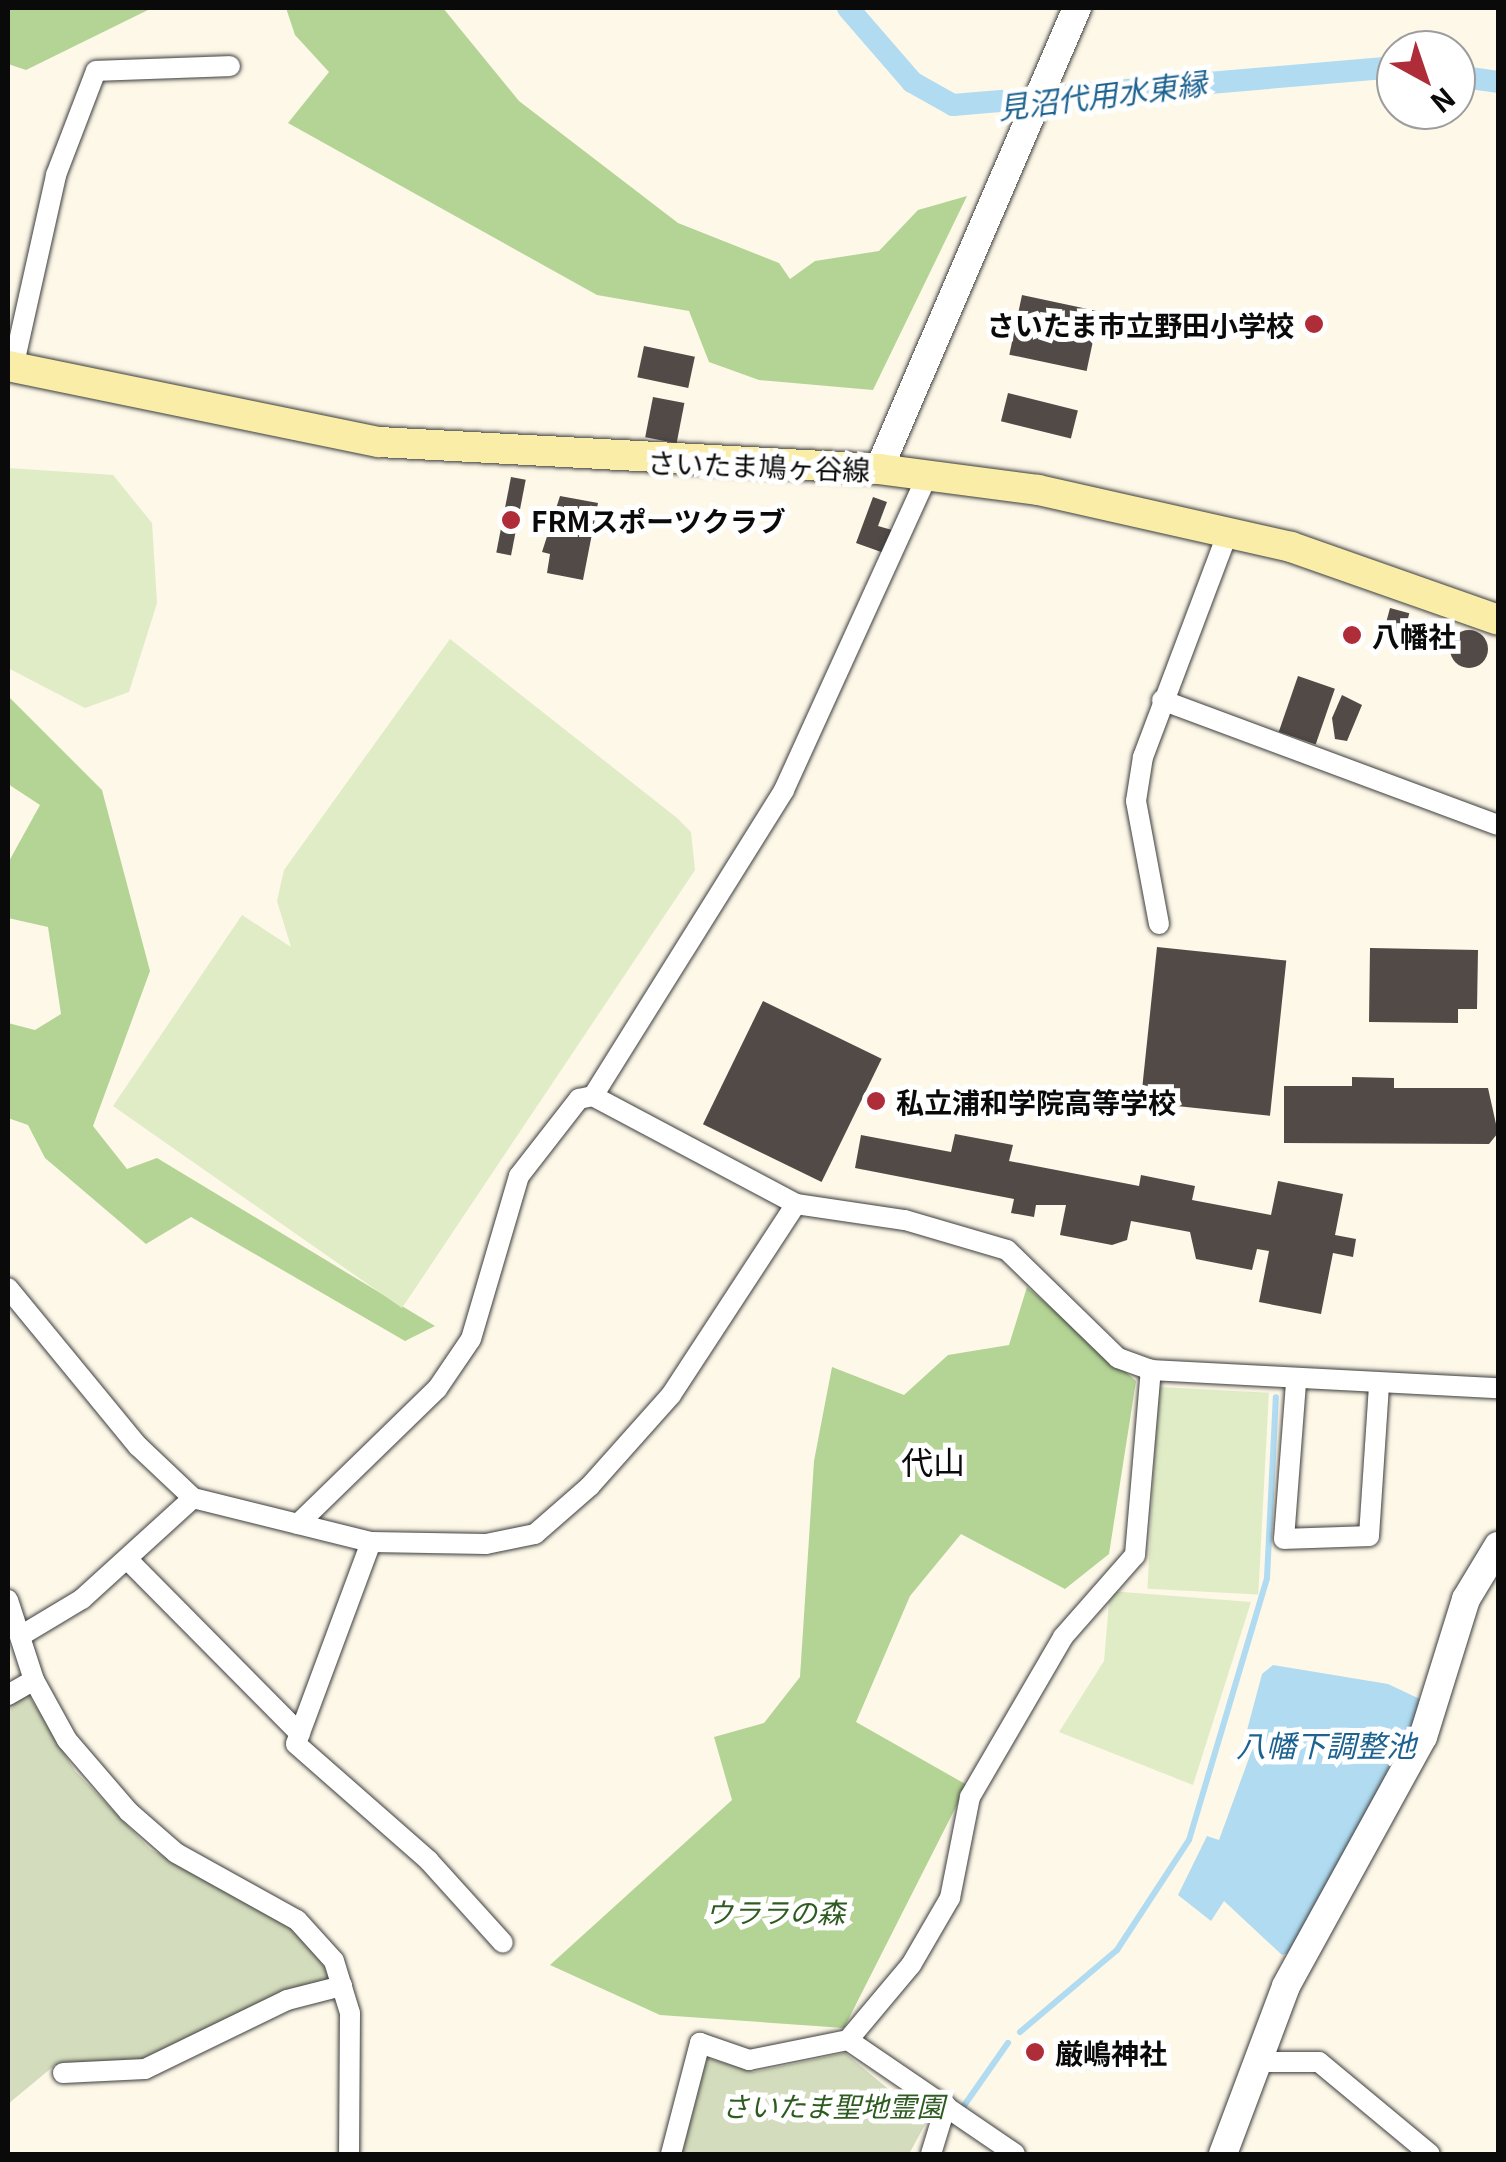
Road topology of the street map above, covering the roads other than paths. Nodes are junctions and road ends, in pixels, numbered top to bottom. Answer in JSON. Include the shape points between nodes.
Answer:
{"nodes":[{"id":1,"x":1077,"y":8,"type":"edge"},
{"id":2,"x":230,"y":66,"type":"dead end"},
{"id":3,"x":10,"y":367,"type":"edge"},
{"id":4,"x":880,"y":469,"type":"junction"},
{"id":5,"x":928,"y":474,"type":"junction"},
{"id":6,"x":1229,"y":530,"type":"junction"},
{"id":7,"x":1498,"y":620,"type":"edge"},
{"id":8,"x":1162,"y":700,"type":"junction"},
{"id":9,"x":1498,"y":824,"type":"edge"},
{"id":10,"x":1160,"y":924,"type":"dead end"},
{"id":11,"x":592,"y":1096,"type":"junction"},
{"id":12,"x":796,"y":1204,"type":"junction"},
{"id":13,"x":8,"y":1288,"type":"edge"},
{"id":14,"x":1151,"y":1370,"type":"junction"},
{"id":15,"x":1283,"y":1382,"type":"junction"},
{"id":16,"x":1380,"y":1386,"type":"junction"},
{"id":17,"x":1498,"y":1388,"type":"edge"},
{"id":18,"x":193,"y":1498,"type":"junction"},
{"id":19,"x":298,"y":1524,"type":"junction"},
{"id":20,"x":371,"y":1542,"type":"junction"},
{"id":21,"x":1498,"y":1546,"type":"edge"},
{"id":22,"x":129,"y":1561,"type":"junction"},
{"id":23,"x":8,"y":1600,"type":"edge"},
{"id":24,"x":22,"y":1636,"type":"junction"},
{"id":25,"x":34,"y":1680,"type":"junction"},
{"id":26,"x":8,"y":1695,"type":"edge"},
{"id":27,"x":300,"y":1734,"type":"junction"},
{"id":28,"x":502,"y":1943,"type":"dead end"},
{"id":29,"x":342,"y":1986,"type":"junction"},
{"id":30,"x":848,"y":2040,"type":"junction"},
{"id":31,"x":1258,"y":2062,"type":"junction"},
{"id":32,"x":62,"y":2074,"type":"dead end"},
{"id":33,"x":946,"y":2104,"type":"junction"},
{"id":34,"x":349,"y":2154,"type":"edge"},
{"id":35,"x":670,"y":2154,"type":"edge"},
{"id":36,"x":930,"y":2154,"type":"edge"},
{"id":37,"x":1015,"y":2154,"type":"edge"},
{"id":38,"x":1223,"y":2154,"type":"edge"},
{"id":39,"x":1430,"y":2154,"type":"edge"}],
"edges":[{"from":1,"to":4,"type":"street"},
{"from":2,"to":3,"type":"street","via":[[96,71],[56,175]]},
{"from":3,"to":4,"type":"main road","name":"さいたま鳩ヶ谷線","via":[[379,442]]},
{"from":4,"to":5,"type":"main road","name":"さいたま鳩ヶ谷線"},
{"from":5,"to":6,"type":"main road","name":"さいたま鳩ヶ谷線"},
{"from":5,"to":11,"type":"street","via":[[784,790]]},
{"from":6,"to":7,"type":"main road","name":"さいたま鳩ヶ谷線"},
{"from":6,"to":8,"type":"street"},
{"from":8,"to":9,"type":"street"},
{"from":8,"to":10,"type":"street","via":[[1136,801]]},
{"from":11,"to":12,"type":"street"},
{"from":11,"to":19,"type":"street","via":[[580,1099],[519,1176],[485,1307],[454,1367]]},
{"from":12,"to":14,"type":"street","via":[[905,1220],[1006,1250],[1118,1358]]},
{"from":12,"to":20,"type":"street","via":[[671,1395],[535,1534],[486,1544]]},
{"from":13,"to":18,"type":"street","via":[[138,1446]]},
{"from":14,"to":15,"type":"street"},
{"from":14,"to":30,"type":"street","via":[[1135,1554],[1063,1637],[970,1797],[950,1898],[912,1964]]},
{"from":15,"to":16,"type":"street"},
{"from":15,"to":16,"type":"street","via":[[1284,1539],[1370,1536]]},
{"from":16,"to":17,"type":"street"},
{"from":18,"to":19,"type":"street"},
{"from":18,"to":22,"type":"street"},
{"from":19,"to":20,"type":"street"},
{"from":20,"to":27,"type":"street"},
{"from":21,"to":31,"type":"street","via":[[1466,1599],[1423,1737],[1286,1986]]},
{"from":22,"to":24,"type":"street"},
{"from":22,"to":27,"type":"street"},
{"from":23,"to":24,"type":"street"},
{"from":24,"to":25,"type":"street"},
{"from":25,"to":26,"type":"street"},
{"from":25,"to":29,"type":"street","via":[[67,1740],[129,1812],[176,1853],[297,1920],[334,1960]]},
{"from":27,"to":28,"type":"street","via":[[304,1758],[428,1862]]},
{"from":29,"to":32,"type":"street","via":[[287,2000],[144,2070]]},
{"from":29,"to":34,"type":"street","via":[[350,2013]]},
{"from":30,"to":33,"type":"street"},
{"from":30,"to":35,"type":"street","via":[[749,2060],[700,2043]]},
{"from":31,"to":38,"type":"street"},
{"from":31,"to":39,"type":"street","via":[[1319,2062]]},
{"from":33,"to":36,"type":"street"},
{"from":33,"to":37,"type":"street"}]}
